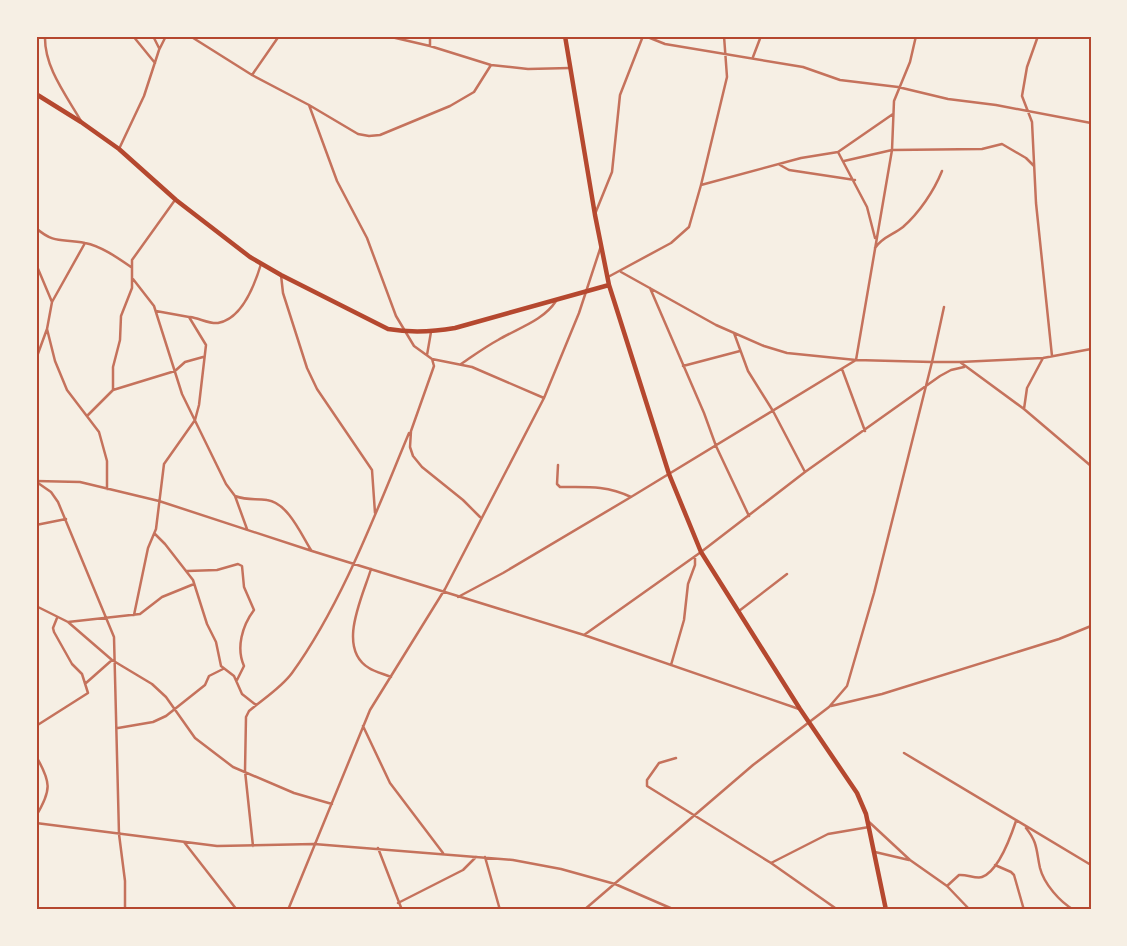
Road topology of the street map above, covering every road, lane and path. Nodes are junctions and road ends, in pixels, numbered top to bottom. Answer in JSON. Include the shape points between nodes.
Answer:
{"nodes":[{"id":1,"x":45,"y":36,"type":"edge"},
{"id":2,"x":133,"y":36,"type":"edge"},
{"id":3,"x":153,"y":36,"type":"edge"},
{"id":4,"x":166,"y":36,"type":"edge"},
{"id":5,"x":190,"y":36,"type":"edge"},
{"id":6,"x":279,"y":36,"type":"edge"},
{"id":7,"x":388,"y":36,"type":"edge"},
{"id":8,"x":430,"y":36,"type":"edge"},
{"id":9,"x":565,"y":36,"type":"edge"},
{"id":10,"x":644,"y":36,"type":"edge"},
{"id":11,"x":724,"y":36,"type":"edge"},
{"id":12,"x":761,"y":36,"type":"edge"},
{"id":13,"x":916,"y":36,"type":"edge"},
{"id":14,"x":1038,"y":36,"type":"edge"},
{"id":15,"x":430,"y":46,"type":"junction"},
{"id":16,"x":159,"y":48,"type":"junction"},
{"id":17,"x":725,"y":54,"type":"junction"},
{"id":18,"x":753,"y":57,"type":"junction"},
{"id":19,"x":155,"y":63,"type":"junction"},
{"id":20,"x":491,"y":65,"type":"junction"},
{"id":21,"x":570,"y":68,"type":"junction"},
{"id":22,"x":252,"y":75,"type":"junction"},
{"id":23,"x":898,"y":87,"type":"junction"},
{"id":24,"x":36,"y":94,"type":"edge"},
{"id":25,"x":309,"y":105,"type":"junction"},
{"id":26,"x":1027,"y":111,"type":"junction"},
{"id":27,"x":893,"y":114,"type":"junction"},
{"id":28,"x":81,"y":122,"type":"junction"},
{"id":29,"x":1091,"y":123,"type":"edge"},
{"id":30,"x":119,"y":149,"type":"junction"},
{"id":31,"x":892,"y":150,"type":"junction"},
{"id":32,"x":838,"y":152,"type":"junction"},
{"id":33,"x":844,"y":161,"type":"junction"},
{"id":34,"x":780,"y":165,"type":"junction"},
{"id":35,"x":1035,"y":167,"type":"junction"},
{"id":36,"x":942,"y":171,"type":"dead end"},
{"id":37,"x":855,"y":180,"type":"junction"},
{"id":38,"x":701,"y":185,"type":"junction"},
{"id":39,"x":176,"y":200,"type":"junction"},
{"id":40,"x":595,"y":215,"type":"junction"},
{"id":41,"x":36,"y":228,"type":"edge"},
{"id":42,"x":875,"y":240,"type":"junction"},
{"id":43,"x":85,"y":243,"type":"junction"},
{"id":44,"x":602,"y":243,"type":"junction"},
{"id":45,"x":874,"y":250,"type":"junction"},
{"id":46,"x":261,"y":263,"type":"junction"},
{"id":47,"x":36,"y":264,"type":"edge"},
{"id":48,"x":131,"y":267,"type":"junction"},
{"id":49,"x":621,"y":272,"type":"junction"},
{"id":50,"x":281,"y":275,"type":"junction"},
{"id":51,"x":608,"y":278,"type":"junction"},
{"id":52,"x":133,"y":279,"type":"junction"},
{"id":53,"x":609,"y":285,"type":"junction"},
{"id":54,"x":650,"y":288,"type":"junction"},
{"id":55,"x":584,"y":292,"type":"junction"},
{"id":56,"x":556,"y":301,"type":"junction"},
{"id":57,"x":52,"y":302,"type":"junction"},
{"id":58,"x":944,"y":307,"type":"dead end"},
{"id":59,"x":156,"y":311,"type":"junction"},
{"id":60,"x":189,"y":317,"type":"junction"},
{"id":61,"x":47,"y":329,"type":"junction"},
{"id":62,"x":405,"y":332,"type":"junction"},
{"id":63,"x":431,"y":332,"type":"junction"},
{"id":64,"x":733,"y":332,"type":"junction"},
{"id":65,"x":1091,"y":349,"type":"edge"},
{"id":66,"x":740,"y":351,"type":"junction"},
{"id":67,"x":427,"y":356,"type":"junction"},
{"id":68,"x":1052,"y":356,"type":"junction"},
{"id":69,"x":204,"y":357,"type":"junction"},
{"id":70,"x":1043,"y":358,"type":"junction"},
{"id":71,"x":432,"y":359,"type":"junction"},
{"id":72,"x":36,"y":360,"type":"edge"},
{"id":73,"x":856,"y":360,"type":"junction"},
{"id":74,"x":932,"y":362,"type":"junction"},
{"id":75,"x":960,"y":362,"type":"junction"},
{"id":76,"x":461,"y":364,"type":"junction"},
{"id":77,"x":683,"y":366,"type":"junction"},
{"id":78,"x":965,"y":366,"type":"junction"},
{"id":79,"x":842,"y":369,"type":"junction"},
{"id":80,"x":175,"y":370,"type":"junction"},
{"id":81,"x":113,"y":390,"type":"junction"},
{"id":82,"x":923,"y":390,"type":"junction"},
{"id":83,"x":544,"y":398,"type":"junction"},
{"id":84,"x":1024,"y":409,"type":"junction"},
{"id":85,"x":773,"y":411,"type":"junction"},
{"id":86,"x":87,"y":416,"type":"junction"},
{"id":87,"x":195,"y":420,"type":"junction"},
{"id":88,"x":410,"y":431,"type":"junction"},
{"id":89,"x":865,"y":431,"type":"junction"},
{"id":90,"x":716,"y":446,"type":"junction"},
{"id":91,"x":558,"y":465,"type":"dead end"},
{"id":92,"x":1091,"y":466,"type":"edge"},
{"id":93,"x":805,"y":472,"type":"junction"},
{"id":94,"x":669,"y":474,"type":"junction"},
{"id":95,"x":36,"y":482,"type":"edge"},
{"id":96,"x":107,"y":488,"type":"junction"},
{"id":97,"x":236,"y":496,"type":"junction"},
{"id":98,"x":631,"y":498,"type":"junction"},
{"id":99,"x":159,"y":501,"type":"junction"},
{"id":100,"x":375,"y":514,"type":"junction"},
{"id":101,"x":749,"y":516,"type":"junction"},
{"id":102,"x":480,"y":517,"type":"junction"},
{"id":103,"x":66,"y":519,"type":"junction"},
{"id":104,"x":36,"y":525,"type":"edge"},
{"id":105,"x":247,"y":529,"type":"junction"},
{"id":106,"x":155,"y":534,"type":"junction"},
{"id":107,"x":312,"y":551,"type":"junction"},
{"id":108,"x":701,"y":552,"type":"junction"},
{"id":109,"x":694,"y":557,"type":"junction"},
{"id":110,"x":354,"y":563,"type":"junction"},
{"id":111,"x":371,"y":568,"type":"junction"},
{"id":112,"x":187,"y":571,"type":"junction"},
{"id":113,"x":787,"y":574,"type":"dead end"},
{"id":114,"x":194,"y":584,"type":"junction"},
{"id":115,"x":443,"y":592,"type":"junction"},
{"id":116,"x":458,"y":597,"type":"junction"},
{"id":117,"x":36,"y":606,"type":"edge"},
{"id":118,"x":737,"y":612,"type":"junction"},
{"id":119,"x":134,"y":615,"type":"junction"},
{"id":120,"x":57,"y":618,"type":"junction"},
{"id":121,"x":106,"y":618,"type":"junction"},
{"id":122,"x":68,"y":622,"type":"junction"},
{"id":123,"x":1091,"y":626,"type":"edge"},
{"id":124,"x":584,"y":635,"type":"junction"},
{"id":125,"x":112,"y":660,"type":"junction"},
{"id":126,"x":116,"y":662,"type":"junction"},
{"id":127,"x":671,"y":665,"type":"junction"},
{"id":128,"x":223,"y":669,"type":"junction"},
{"id":129,"x":391,"y":677,"type":"junction"},
{"id":130,"x":237,"y":680,"type":"junction"},
{"id":131,"x":86,"y":682,"type":"junction"},
{"id":132,"x":256,"y":705,"type":"junction"},
{"id":133,"x":829,"y":707,"type":"junction"},
{"id":134,"x":800,"y":709,"type":"junction"},
{"id":135,"x":176,"y":710,"type":"junction"},
{"id":136,"x":809,"y":722,"type":"junction"},
{"id":137,"x":36,"y":726,"type":"edge"},
{"id":138,"x":363,"y":726,"type":"junction"},
{"id":139,"x":118,"y":728,"type":"junction"},
{"id":140,"x":904,"y":753,"type":"dead end"},
{"id":141,"x":36,"y":756,"type":"edge"},
{"id":142,"x":676,"y":758,"type":"dead end"},
{"id":143,"x":245,"y":771,"type":"junction"},
{"id":144,"x":332,"y":804,"type":"junction"},
{"id":145,"x":36,"y":816,"type":"edge"},
{"id":146,"x":693,"y":816,"type":"junction"},
{"id":147,"x":867,"y":820,"type":"junction"},
{"id":148,"x":1016,"y":821,"type":"junction"},
{"id":149,"x":36,"y":823,"type":"edge"},
{"id":150,"x":1025,"y":826,"type":"junction"},
{"id":151,"x":869,"y":827,"type":"junction"},
{"id":152,"x":119,"y":834,"type":"junction"},
{"id":153,"x":183,"y":842,"type":"junction"},
{"id":154,"x":314,"y":844,"type":"junction"},
{"id":155,"x":253,"y":846,"type":"junction"},
{"id":156,"x":378,"y":848,"type":"junction"},
{"id":157,"x":874,"y":852,"type":"junction"},
{"id":158,"x":443,"y":853,"type":"junction"},
{"id":159,"x":476,"y":856,"type":"junction"},
{"id":160,"x":485,"y":857,"type":"junction"},
{"id":161,"x":910,"y":860,"type":"junction"},
{"id":162,"x":771,"y":863,"type":"junction"},
{"id":163,"x":995,"y":864,"type":"junction"},
{"id":164,"x":1091,"y":865,"type":"edge"},
{"id":165,"x":615,"y":884,"type":"junction"},
{"id":166,"x":947,"y":886,"type":"junction"},
{"id":167,"x":398,"y":902,"type":"junction"},
{"id":168,"x":1068,"y":908,"type":"edge"},
{"id":169,"x":125,"y":910,"type":"edge"},
{"id":170,"x":237,"y":910,"type":"edge"},
{"id":171,"x":288,"y":910,"type":"edge"},
{"id":172,"x":402,"y":910,"type":"edge"},
{"id":173,"x":500,"y":910,"type":"edge"},
{"id":174,"x":584,"y":910,"type":"edge"},
{"id":175,"x":675,"y":910,"type":"edge"},
{"id":176,"x":838,"y":910,"type":"edge"},
{"id":177,"x":886,"y":910,"type":"edge"},
{"id":178,"x":970,"y":910,"type":"edge"},
{"id":179,"x":1024,"y":910,"type":"edge"},
{"id":180,"x":1074,"y":910,"type":"edge"}],
"edges":[{"from":1,"to":28,"type":"street","via":[[50,66]]},
{"from":2,"to":19,"type":"street"},
{"from":3,"to":16,"type":"street"},
{"from":4,"to":16,"type":"street"},
{"from":5,"to":22,"type":"street"},
{"from":6,"to":22,"type":"street"},
{"from":7,"to":15,"type":"street"},
{"from":8,"to":15,"type":"street"},
{"from":9,"to":21,"type":"main road"},
{"from":10,"to":17,"type":"street","via":[[665,44]]},
{"from":10,"to":40,"type":"street","via":[[620,95],[612,172]]},
{"from":11,"to":17,"type":"street"},
{"from":12,"to":18,"type":"street"},
{"from":13,"to":23,"type":"street","via":[[910,62]]},
{"from":14,"to":26,"type":"street","via":[[1022,93]]},
{"from":15,"to":20,"type":"street"},
{"from":16,"to":19,"type":"street"},
{"from":17,"to":18,"type":"street"},
{"from":17,"to":38,"type":"street","via":[[727,77]]},
{"from":18,"to":23,"type":"street","via":[[821,72],[840,80]]},
{"from":19,"to":30,"type":"street","via":[[144,96]]},
{"from":20,"to":21,"type":"street","via":[[528,69]]},
{"from":20,"to":25,"type":"street","via":[[474,92],[450,106],[380,135],[358,134]]},
{"from":21,"to":40,"type":"main road"},
{"from":22,"to":25,"type":"street"},
{"from":23,"to":26,"type":"street","via":[[948,99]]},
{"from":23,"to":27,"type":"street"},
{"from":24,"to":28,"type":"main road"},
{"from":25,"to":62,"type":"street","via":[[337,181],[367,238]]},
{"from":26,"to":29,"type":"street"},
{"from":26,"to":35,"type":"street","via":[[1032,122]]},
{"from":27,"to":31,"type":"street"},
{"from":27,"to":32,"type":"street"},
{"from":28,"to":30,"type":"main road"},
{"from":30,"to":39,"type":"main road"},
{"from":31,"to":33,"type":"street"},
{"from":31,"to":35,"type":"street","via":[[982,149],[1002,144]]},
{"from":31,"to":42,"type":"street"},
{"from":32,"to":33,"type":"street"},
{"from":32,"to":34,"type":"street","via":[[808,156]]},
{"from":33,"to":37,"type":"street"},
{"from":34,"to":37,"type":"street","via":[[789,170]]},
{"from":34,"to":38,"type":"street"},
{"from":35,"to":68,"type":"street"},
{"from":36,"to":45,"type":"street","via":[[937,184],[905,225],[881,240]]},
{"from":37,"to":42,"type":"street","via":[[867,207]]},
{"from":38,"to":49,"type":"street","via":[[685,231]]},
{"from":39,"to":46,"type":"main road"},
{"from":39,"to":48,"type":"street","via":[[134,255]]},
{"from":40,"to":44,"type":"main road"},
{"from":41,"to":43,"type":"street","via":[[53,240]]},
{"from":42,"to":45,"type":"street"},
{"from":43,"to":48,"type":"street"},
{"from":43,"to":57,"type":"street"},
{"from":44,"to":51,"type":"main road"},
{"from":44,"to":55,"type":"street"},
{"from":45,"to":73,"type":"street"},
{"from":46,"to":50,"type":"main road"},
{"from":46,"to":60,"type":"street","via":[[250,293],[242,306],[228,318],[215,323]]},
{"from":47,"to":57,"type":"street"},
{"from":48,"to":52,"type":"street"},
{"from":49,"to":51,"type":"street"},
{"from":49,"to":54,"type":"street"},
{"from":50,"to":62,"type":"main road","via":[[388,329]]},
{"from":50,"to":100,"type":"street","via":[[283,293],[307,368],[317,389],[372,470]]},
{"from":51,"to":53,"type":"main road"},
{"from":52,"to":59,"type":"street"},
{"from":52,"to":81,"type":"street","via":[[121,316],[120,340],[112,367]]},
{"from":53,"to":55,"type":"main road"},
{"from":53,"to":94,"type":"main road"},
{"from":54,"to":64,"type":"street"},
{"from":54,"to":77,"type":"street"},
{"from":55,"to":56,"type":"main road"},
{"from":55,"to":83,"type":"street","via":[[579,313]]},
{"from":56,"to":63,"type":"main road"},
{"from":56,"to":76,"type":"street","via":[[539,318]]},
{"from":57,"to":61,"type":"street"},
{"from":58,"to":74,"type":"street"},
{"from":59,"to":60,"type":"street"},
{"from":59,"to":80,"type":"street"},
{"from":60,"to":69,"type":"street","via":[[204,340]]},
{"from":61,"to":72,"type":"street"},
{"from":61,"to":86,"type":"street","via":[[66,390]]},
{"from":62,"to":63,"type":"main road"},
{"from":62,"to":67,"type":"street","via":[[414,346]]},
{"from":63,"to":67,"type":"street"},
{"from":64,"to":66,"type":"street"},
{"from":64,"to":73,"type":"street","via":[[787,353]]},
{"from":65,"to":68,"type":"street"},
{"from":66,"to":77,"type":"street"},
{"from":66,"to":85,"type":"street","via":[[748,371]]},
{"from":67,"to":71,"type":"street"},
{"from":68,"to":70,"type":"street"},
{"from":69,"to":80,"type":"street","via":[[185,362]]},
{"from":69,"to":87,"type":"street"},
{"from":70,"to":75,"type":"street"},
{"from":70,"to":84,"type":"street","via":[[1027,388]]},
{"from":71,"to":76,"type":"street"},
{"from":71,"to":88,"type":"street","via":[[433,373]]},
{"from":73,"to":74,"type":"street"},
{"from":73,"to":79,"type":"street"},
{"from":74,"to":75,"type":"street"},
{"from":74,"to":82,"type":"street"},
{"from":75,"to":78,"type":"street"},
{"from":76,"to":83,"type":"street"},
{"from":77,"to":90,"type":"street"},
{"from":78,"to":82,"type":"street","via":[[951,370]]},
{"from":78,"to":84,"type":"street"},
{"from":79,"to":85,"type":"street"},
{"from":79,"to":89,"type":"street"},
{"from":80,"to":81,"type":"street"},
{"from":80,"to":87,"type":"street"},
{"from":81,"to":86,"type":"street"},
{"from":82,"to":89,"type":"street"},
{"from":82,"to":133,"type":"street","via":[[852,672],[847,686]]},
{"from":83,"to":102,"type":"street"},
{"from":84,"to":92,"type":"street"},
{"from":85,"to":90,"type":"street"},
{"from":85,"to":93,"type":"street"},
{"from":86,"to":96,"type":"street","via":[[99,432],[107,461]]},
{"from":87,"to":97,"type":"street","via":[[226,484]]},
{"from":87,"to":99,"type":"street","via":[[164,464]]},
{"from":88,"to":100,"type":"street"},
{"from":88,"to":102,"type":"street","via":[[413,456]]},
{"from":89,"to":93,"type":"street"},
{"from":90,"to":94,"type":"street"},
{"from":90,"to":101,"type":"street"},
{"from":91,"to":98,"type":"street","via":[[557,484],[560,487],[593,486],[621,492]]},
{"from":93,"to":101,"type":"street"},
{"from":94,"to":98,"type":"street"},
{"from":94,"to":108,"type":"main road"},
{"from":95,"to":96,"type":"street","via":[[80,482]]},
{"from":95,"to":103,"type":"street","via":[[51,492]]},
{"from":96,"to":99,"type":"street"},
{"from":97,"to":105,"type":"street"},
{"from":97,"to":107,"type":"street","via":[[255,501],[269,500],[281,506]]},
{"from":98,"to":116,"type":"street"},
{"from":99,"to":105,"type":"street"},
{"from":99,"to":106,"type":"street"},
{"from":100,"to":110,"type":"street"},
{"from":101,"to":108,"type":"street"},
{"from":102,"to":115,"type":"street"},
{"from":103,"to":104,"type":"street"},
{"from":103,"to":121,"type":"street"},
{"from":105,"to":107,"type":"street"},
{"from":106,"to":112,"type":"street"},
{"from":106,"to":119,"type":"street","via":[[148,548]]},
{"from":107,"to":110,"type":"street"},
{"from":108,"to":109,"type":"street"},
{"from":108,"to":118,"type":"main road"},
{"from":109,"to":124,"type":"street"},
{"from":109,"to":127,"type":"street","via":[[684,620]]},
{"from":110,"to":111,"type":"street"},
{"from":110,"to":132,"type":"street","via":[[292,673]]},
{"from":111,"to":115,"type":"street"},
{"from":111,"to":129,"type":"street","via":[[355,624],[354,650],[369,668]]},
{"from":112,"to":114,"type":"street"},
{"from":112,"to":130,"type":"street","via":[[242,566],[244,587],[254,610],[239,649],[244,666]]},
{"from":113,"to":118,"type":"street"},
{"from":114,"to":119,"type":"street","via":[[162,597]]},
{"from":114,"to":128,"type":"street"},
{"from":115,"to":116,"type":"street"},
{"from":115,"to":129,"type":"street"},
{"from":116,"to":124,"type":"street"},
{"from":117,"to":120,"type":"street"},
{"from":118,"to":134,"type":"main road"},
{"from":119,"to":121,"type":"street"},
{"from":120,"to":122,"type":"street"},
{"from":120,"to":131,"type":"street","via":[[54,632]]},
{"from":121,"to":122,"type":"street"},
{"from":121,"to":126,"type":"street","via":[[114,637]]},
{"from":122,"to":125,"type":"street"},
{"from":123,"to":133,"type":"street","via":[[882,694]]},
{"from":124,"to":127,"type":"street"},
{"from":125,"to":126,"type":"street"},
{"from":125,"to":131,"type":"street"},
{"from":126,"to":135,"type":"street","via":[[152,684]]},
{"from":126,"to":139,"type":"street"},
{"from":127,"to":134,"type":"street"},
{"from":128,"to":130,"type":"street"},
{"from":128,"to":135,"type":"street","via":[[209,676],[208,683]]},
{"from":129,"to":138,"type":"street"},
{"from":130,"to":132,"type":"street","via":[[242,694]]},
{"from":131,"to":137,"type":"street","via":[[87,695]]},
{"from":132,"to":143,"type":"street","via":[[246,717]]},
{"from":133,"to":136,"type":"street"},
{"from":134,"to":136,"type":"main road"},
{"from":135,"to":139,"type":"street","via":[[157,721]]},
{"from":135,"to":143,"type":"street","via":[[188,729],[206,747],[233,767]]},
{"from":136,"to":146,"type":"street"},
{"from":136,"to":147,"type":"main road","via":[[857,793]]},
{"from":138,"to":144,"type":"street"},
{"from":138,"to":158,"type":"street","via":[[390,783]]},
{"from":139,"to":152,"type":"street"},
{"from":140,"to":148,"type":"street"},
{"from":141,"to":145,"type":"street","via":[[49,788]]},
{"from":142,"to":146,"type":"street","via":[[660,762],[647,783]]},
{"from":143,"to":144,"type":"street","via":[[294,793]]},
{"from":143,"to":155,"type":"street"},
{"from":144,"to":154,"type":"street"},
{"from":146,"to":162,"type":"street"},
{"from":146,"to":165,"type":"street"},
{"from":147,"to":151,"type":"main road"},
{"from":147,"to":161,"type":"street"},
{"from":148,"to":150,"type":"street"},
{"from":148,"to":163,"type":"street","via":[[1002,857]]},
{"from":149,"to":152,"type":"street"},
{"from":150,"to":164,"type":"street"},
{"from":150,"to":168,"type":"street","via":[[1037,844],[1044,878]]},
{"from":151,"to":157,"type":"main road"},
{"from":151,"to":162,"type":"street","via":[[828,834]]},
{"from":152,"to":153,"type":"street"},
{"from":152,"to":169,"type":"street"},
{"from":153,"to":155,"type":"street"},
{"from":153,"to":170,"type":"street"},
{"from":154,"to":155,"type":"street"},
{"from":154,"to":156,"type":"street"},
{"from":154,"to":171,"type":"street"},
{"from":156,"to":158,"type":"street"},
{"from":156,"to":167,"type":"street"},
{"from":157,"to":161,"type":"street"},
{"from":157,"to":177,"type":"main road"},
{"from":158,"to":159,"type":"street"},
{"from":159,"to":160,"type":"street"},
{"from":159,"to":167,"type":"street","via":[[462,870]]},
{"from":160,"to":165,"type":"street","via":[[560,868]]},
{"from":160,"to":173,"type":"street"},
{"from":161,"to":166,"type":"street"},
{"from":162,"to":176,"type":"street"},
{"from":163,"to":166,"type":"street","via":[[982,877],[959,875]]},
{"from":163,"to":179,"type":"street","via":[[1014,875]]},
{"from":165,"to":174,"type":"street"},
{"from":165,"to":175,"type":"street"},
{"from":166,"to":178,"type":"street"},
{"from":167,"to":172,"type":"street"},
{"from":168,"to":180,"type":"street"}]}
